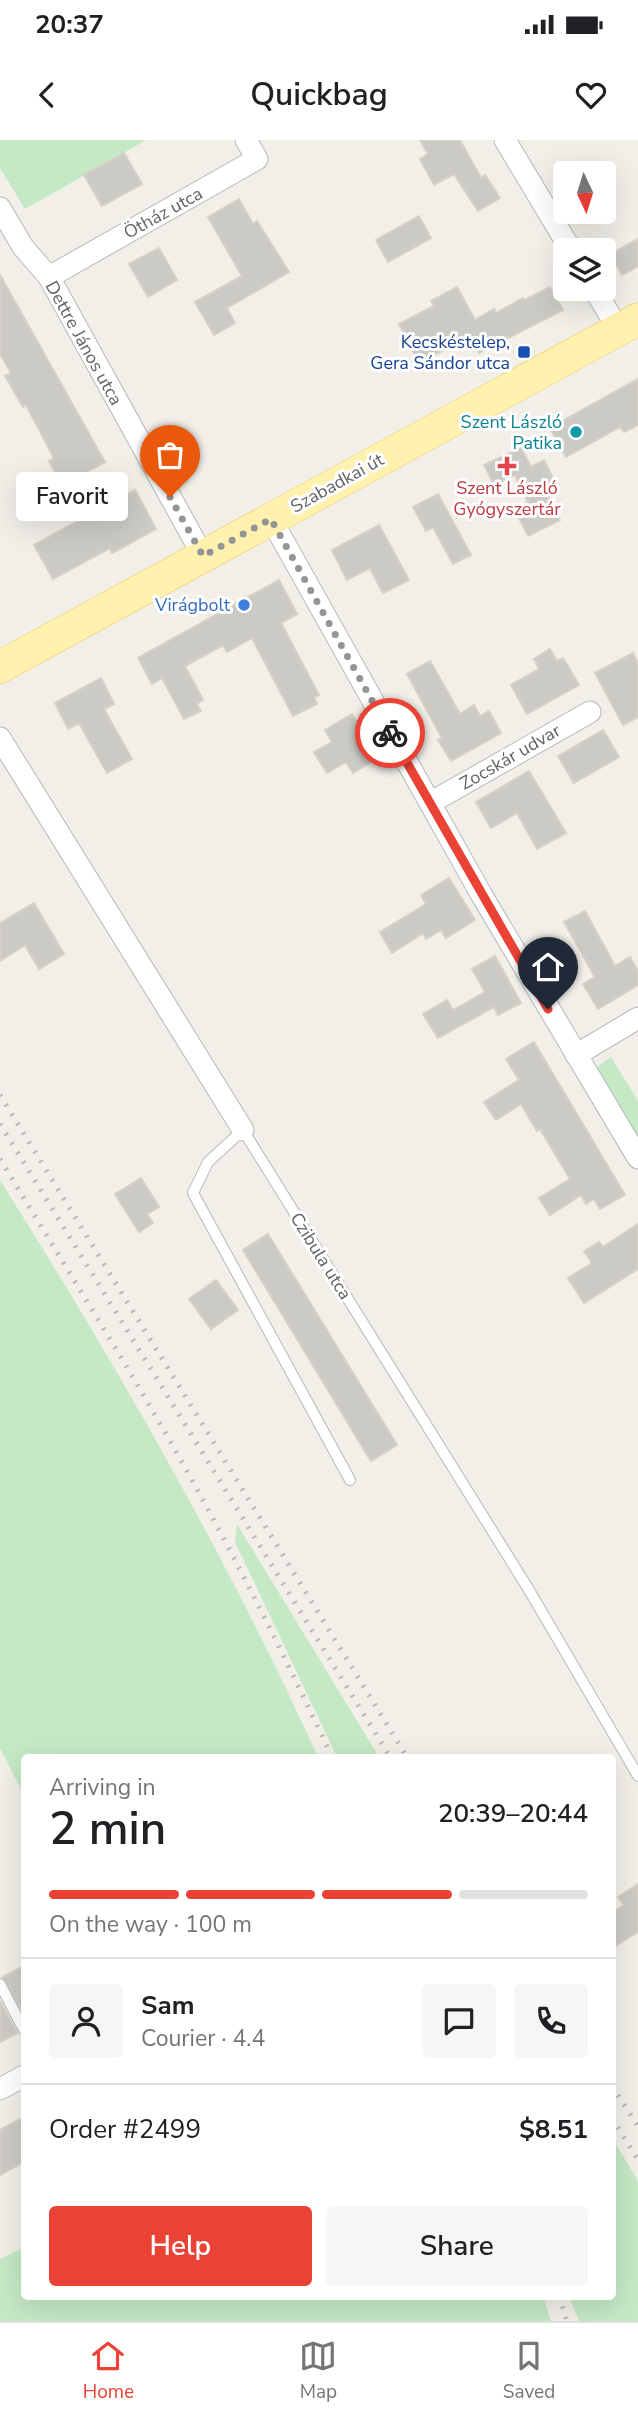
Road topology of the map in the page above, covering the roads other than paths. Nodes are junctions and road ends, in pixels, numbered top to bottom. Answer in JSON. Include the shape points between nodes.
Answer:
{"nodes":[{"id":1,"x":246,"y":140,"type":"edge"},
{"id":2,"x":505,"y":140,"type":"edge"},
{"id":3,"x":0,"y":208,"type":"edge"},
{"id":4,"x":564,"y":238,"type":"edge"},
{"id":5,"x":48,"y":277,"type":"junction"},
{"id":6,"x":605,"y":301,"type":"edge"},
{"id":7,"x":628,"y":325,"type":"edge"},
{"id":8,"x":271,"y":519,"type":"junction"},
{"id":9,"x":203,"y":556,"type":"junction"},
{"id":10,"x":0,"y":667,"type":"edge"},
{"id":11,"x":590,"y":712,"type":"dead end"},
{"id":12,"x":0,"y":738,"type":"edge"},
{"id":13,"x":430,"y":803,"type":"junction"},
{"id":14,"x":638,"y":1018,"type":"edge"},
{"id":15,"x":576,"y":1055,"type":"junction"},
{"id":16,"x":243,"y":1130,"type":"junction"},
{"id":17,"x":638,"y":1158,"type":"edge"},
{"id":18,"x":350,"y":1480,"type":"dead end"},
{"id":19,"x":638,"y":1776,"type":"edge"},
{"id":20,"x":0,"y":1984,"type":"edge"},
{"id":21,"x":21,"y":2024,"type":"edge"},
{"id":22,"x":21,"y":2078,"type":"edge"},
{"id":23,"x":0,"y":2089,"type":"edge"}],
"edges":[{"from":1,"to":5,"type":"street","name":"Ötház utca","via":[[257,159]]},
{"from":2,"to":4,"type":"street"},
{"from":3,"to":5,"type":"street","name":"Dettre János utca"},
{"from":5,"to":9,"type":"street","name":"Dettre János utca"},
{"from":6,"to":7,"type":"street"},
{"from":7,"to":8,"type":"main road","name":"Szabadkai út"},
{"from":8,"to":9,"type":"main road","name":"Szabadkai út"},
{"from":8,"to":13,"type":"street"},
{"from":9,"to":10,"type":"main road","name":"Szabadkai út"},
{"from":11,"to":13,"type":"street","name":"Zocskár udvar"},
{"from":12,"to":16,"type":"street","name":"Czibula utca"},
{"from":13,"to":15,"type":"street"},
{"from":14,"to":15,"type":"street"},
{"from":15,"to":17,"type":"street"},
{"from":16,"to":18,"type":"lane","via":[[208,1162],[193,1193]]},
{"from":16,"to":19,"type":"lane","name":"Czibula utca","via":[[529,1590]]},
{"from":20,"to":21,"type":"lane"},
{"from":22,"to":23,"type":"street"}]}
